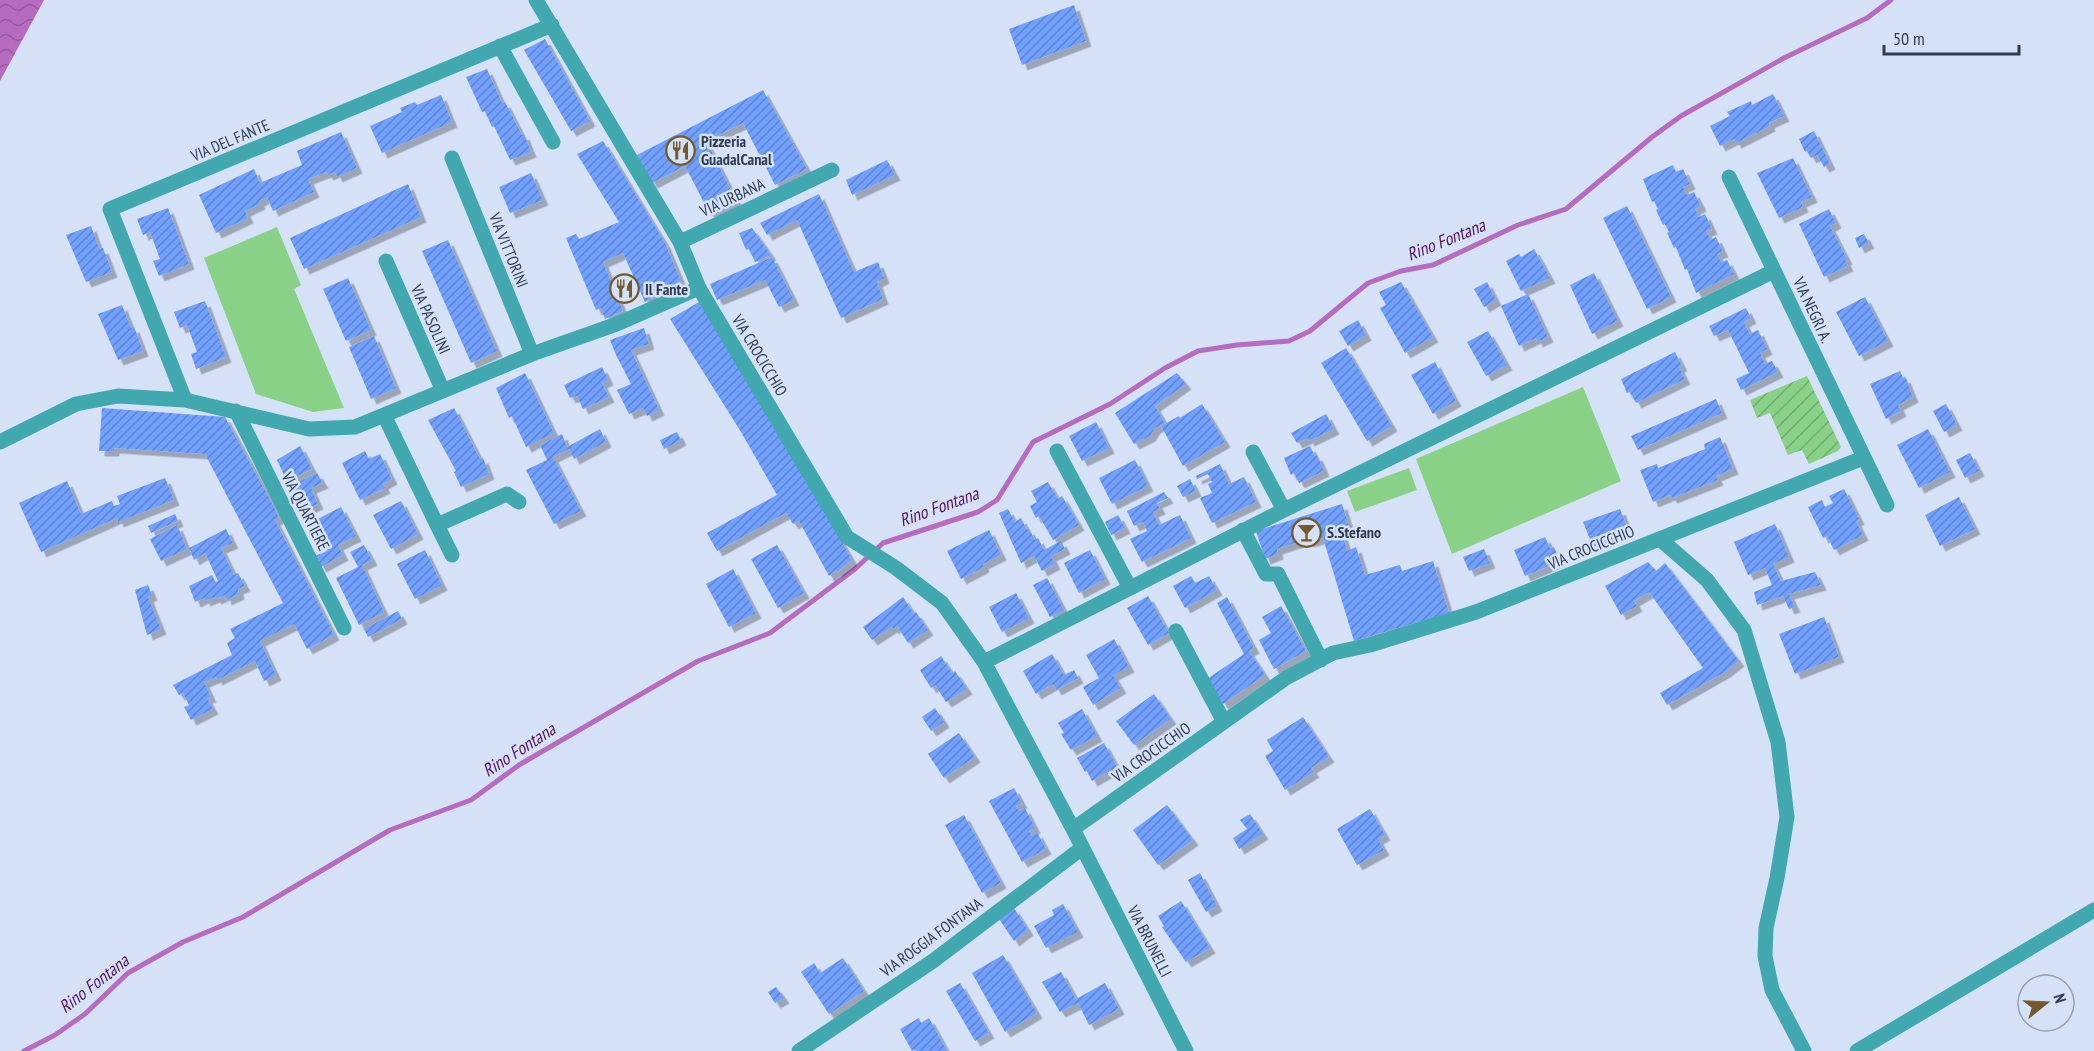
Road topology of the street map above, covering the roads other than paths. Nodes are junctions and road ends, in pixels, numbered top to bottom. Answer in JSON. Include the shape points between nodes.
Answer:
{"nodes":[{"id":1,"x":536,"y":0,"type":"edge"},
{"id":2,"x":552,"y":25,"type":"junction"},
{"id":3,"x":500,"y":46,"type":"junction"},
{"id":4,"x":553,"y":142,"type":"dead end"},
{"id":5,"x":452,"y":158,"type":"dead end"},
{"id":6,"x":832,"y":170,"type":"dead end"},
{"id":7,"x":1730,"y":177,"type":"dead end"},
{"id":8,"x":680,"y":242,"type":"junction"},
{"id":9,"x":386,"y":261,"type":"dead end"},
{"id":10,"x":1774,"y":271,"type":"junction"},
{"id":11,"x":699,"y":288,"type":"junction"},
{"id":12,"x":532,"y":354,"type":"junction"},
{"id":13,"x":443,"y":391,"type":"junction"},
{"id":14,"x":185,"y":400,"type":"junction"},
{"id":15,"x":236,"y":411,"type":"junction"},
{"id":16,"x":384,"y":415,"type":"junction"},
{"id":17,"x":0,"y":442,"type":"edge"},
{"id":18,"x":1057,"y":451,"type":"dead end"},
{"id":19,"x":1253,"y":452,"type":"dead end"},
{"id":20,"x":1863,"y":458,"type":"junction"},
{"id":21,"x":519,"y":502,"type":"dead end"},
{"id":22,"x":1887,"y":505,"type":"dead end"},
{"id":23,"x":1284,"y":510,"type":"junction"},
{"id":24,"x":437,"y":525,"type":"junction"},
{"id":25,"x":1243,"y":530,"type":"junction"},
{"id":26,"x":1660,"y":539,"type":"junction"},
{"id":27,"x":452,"y":555,"type":"dead end"},
{"id":28,"x":1130,"y":588,"type":"junction"},
{"id":29,"x":344,"y":627,"type":"dead end"},
{"id":30,"x":1176,"y":632,"type":"dead end"},
{"id":31,"x":1321,"y":660,"type":"junction"},
{"id":32,"x":984,"y":662,"type":"junction"},
{"id":33,"x":1224,"y":722,"type":"junction"},
{"id":34,"x":1073,"y":829,"type":"junction"},
{"id":35,"x":1082,"y":848,"type":"junction"},
{"id":36,"x":2094,"y":910,"type":"edge"},
{"id":37,"x":798,"y":1051,"type":"edge"},
{"id":38,"x":1186,"y":1051,"type":"edge"},
{"id":39,"x":1804,"y":1051,"type":"edge"},
{"id":40,"x":1857,"y":1051,"type":"edge"}],
"edges":[{"from":1,"to":2,"type":"street","name":"VIA CROCICCHIO"},
{"from":2,"to":3,"type":"street","name":"VIA DEL FANTE"},
{"from":2,"to":8,"type":"street","name":"VIA CROCICCHIO"},
{"from":3,"to":4,"type":"street"},
{"from":3,"to":14,"type":"street","name":"VIA DEL FANTE","via":[[111,209]]},
{"from":5,"to":12,"type":"street","name":"VIA VITTORINI"},
{"from":6,"to":8,"type":"street","name":"VIA URBANA"},
{"from":7,"to":10,"type":"street","name":"VIA NEGRI A."},
{"from":8,"to":11,"type":"street","name":"VIA CROCICCHIO"},
{"from":9,"to":13,"type":"street","name":"VIA PASOLINI"},
{"from":10,"to":20,"type":"street","name":"VIA NEGRI A."},
{"from":10,"to":23,"type":"street"},
{"from":11,"to":12,"type":"street","via":[[617,324]]},
{"from":11,"to":32,"type":"street","name":"VIA CROCICCHIO","via":[[847,537],[942,603]]},
{"from":12,"to":13,"type":"street"},
{"from":13,"to":16,"type":"street"},
{"from":14,"to":15,"type":"street"},
{"from":14,"to":17,"type":"street","via":[[118,396],[76,404]]},
{"from":15,"to":16,"type":"street","via":[[309,429],[355,427]]},
{"from":15,"to":29,"type":"street","name":"VIA QUARTIERE"},
{"from":16,"to":24,"type":"street"},
{"from":18,"to":28,"type":"street"},
{"from":19,"to":23,"type":"street"},
{"from":20,"to":22,"type":"street","name":"VIA NEGRI A."},
{"from":20,"to":26,"type":"street"},
{"from":21,"to":24,"type":"street","via":[[507,494]]},
{"from":23,"to":25,"type":"street"},
{"from":24,"to":27,"type":"street"},
{"from":25,"to":28,"type":"street"},
{"from":25,"to":31,"type":"street","via":[[1266,574],[1278,574]]},
{"from":26,"to":31,"type":"street","name":"VIA CROCICCHIO","via":[[1476,612]]},
{"from":26,"to":39,"type":"street","name":"VIA CROCICCHIO","via":[[1707,580],[1744,630],[1778,742],[1787,817],[1766,928],[1765,956],[1772,990]]},
{"from":28,"to":32,"type":"street"},
{"from":30,"to":33,"type":"street"},
{"from":31,"to":33,"type":"street","name":"VIA CROCICCHIO","via":[[1287,678]]},
{"from":32,"to":34,"type":"street","name":"VIA CROCICCHIO"},
{"from":33,"to":34,"type":"street","name":"VIA CROCICCHIO"},
{"from":34,"to":35,"type":"street","name":"VIA CROCICCHIO"},
{"from":35,"to":37,"type":"street","name":"VIA ROGGIA FONTANA","via":[[933,961]]},
{"from":35,"to":38,"type":"street","name":"VIA BRUNELLI"},
{"from":36,"to":40,"type":"street"}]}
